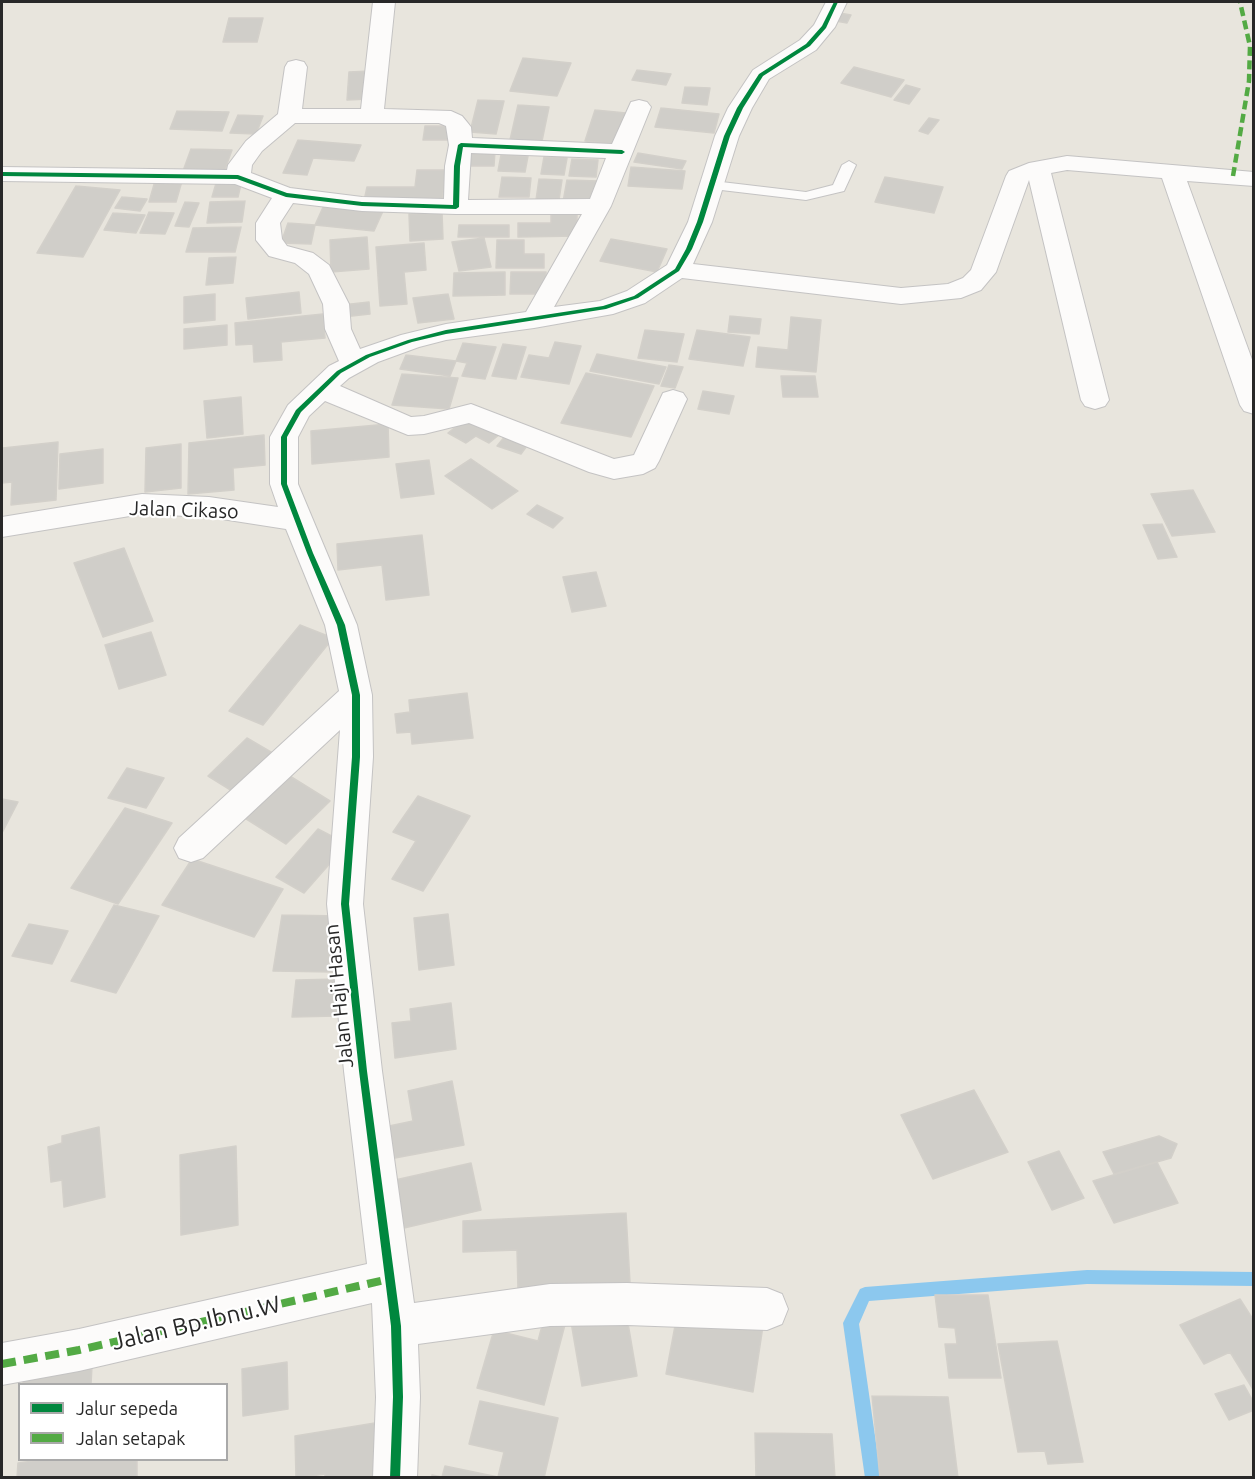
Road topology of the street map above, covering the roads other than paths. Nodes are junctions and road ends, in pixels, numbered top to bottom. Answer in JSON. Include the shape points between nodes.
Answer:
{"nodes":[{"id":1,"x":384,"y":2,"type":"edge"},
{"id":2,"x":836,"y":2,"type":"edge"},
{"id":3,"x":296,"y":67,"type":"dead end"},
{"id":4,"x":639,"y":107,"type":"dead end"},
{"id":5,"x":372,"y":115,"type":"junction"},
{"id":6,"x":289,"y":117,"type":"junction"},
{"id":7,"x":461,"y":145,"type":"junction"},
{"id":8,"x":622,"y":152,"type":"junction"},
{"id":9,"x":849,"y":165,"type":"dead end"},
{"id":10,"x":1038,"y":168,"type":"junction"},
{"id":11,"x":1172,"y":171,"type":"junction"},
{"id":12,"x":2,"y":174,"type":"edge"},
{"id":13,"x":238,"y":177,"type":"junction"},
{"id":14,"x":1254,"y":179,"type":"edge"},
{"id":15,"x":713,"y":185,"type":"junction"},
{"id":16,"x":286,"y":195,"type":"junction"},
{"id":17,"x":600,"y":206,"type":"junction"},
{"id":18,"x":456,"y":207,"type":"junction"},
{"id":19,"x":676,"y":270,"type":"junction"},
{"id":20,"x":534,"y":320,"type":"junction"},
{"id":21,"x":353,"y":363,"type":"junction"},
{"id":22,"x":322,"y":388,"type":"junction"},
{"id":23,"x":673,"y":399,"type":"dead end"},
{"id":24,"x":1095,"y":400,"type":"dead end"},
{"id":25,"x":1254,"y":405,"type":"edge"},
{"id":26,"x":296,"y":520,"type":"junction"},
{"id":27,"x":2,"y":527,"type":"edge"},
{"id":28,"x":356,"y":694,"type":"junction"},
{"id":29,"x":191,"y":849,"type":"dead end"},
{"id":30,"x":389,"y":1279,"type":"junction"},
{"id":31,"x":767,"y":1309,"type":"dead end"},
{"id":32,"x":396,"y":1326,"type":"junction"},
{"id":33,"x":2,"y":1364,"type":"edge"},
{"id":34,"x":394,"y":1478,"type":"edge"}],
"edges":[{"from":1,"to":5,"type":"street"},
{"from":2,"to":15,"type":"street","via":[[824,27],[808,45],[761,75],[727,136]]},
{"from":3,"to":6,"type":"street"},
{"from":4,"to":8,"type":"street"},
{"from":5,"to":6,"type":"street"},
{"from":5,"to":7,"type":"street","via":[[443,116],[459,127]]},
{"from":6,"to":13,"type":"street","via":[[254,146],[240,165]]},
{"from":7,"to":8,"type":"street"},
{"from":7,"to":18,"type":"street"},
{"from":8,"to":17,"type":"street"},
{"from":9,"to":15,"type":"lane","via":[[839,188],[806,196]]},
{"from":10,"to":11,"type":"street","via":[[1067,163]]},
{"from":10,"to":19,"type":"street","via":[[1018,176],[983,272],[972,284],[952,292],[901,296]]},
{"from":10,"to":24,"type":"street"},
{"from":11,"to":14,"type":"street"},
{"from":11,"to":25,"type":"street"},
{"from":12,"to":13,"type":"street"},
{"from":13,"to":16,"type":"street"},
{"from":15,"to":19,"type":"street","via":[[689,249]]},
{"from":16,"to":18,"type":"street","via":[[362,204]]},
{"from":16,"to":21,"type":"street","via":[[268,223],[269,240],[278,251],[304,258],[320,270],[336,304],[338,328]]},
{"from":17,"to":18,"type":"street"},
{"from":17,"to":20,"type":"street"},
{"from":19,"to":20,"type":"street","name":"Jalan Haji Hasan","via":[[636,297],[603,308]]},
{"from":20,"to":21,"type":"street","name":"Jalan Haji Hasan","via":[[437,334]]},
{"from":21,"to":22,"type":"street","name":"Jalan Haji Hasan"},
{"from":22,"to":23,"type":"street","via":[[408,426],[471,413],[614,469],[645,461]]},
{"from":22,"to":26,"type":"street","name":"Jalan Haji Hasan","via":[[298,411],[284,437],[284,484]]},
{"from":26,"to":27,"type":"street","name":"Jalan Cikaso","via":[[209,507],[142,504]]},
{"from":26,"to":28,"type":"street","name":"Jalan Haji Hasan","via":[[341,626]]},
{"from":28,"to":29,"type":"street"},
{"from":28,"to":30,"type":"street","name":"Jalan Haji Hasan","via":[[356,757],[345,904]]},
{"from":30,"to":32,"type":"street","name":"Jalan Haji Hasan"},
{"from":30,"to":33,"type":"street","name":"Jalan Bp.Ibnu.W"},
{"from":31,"to":32,"type":"street","via":[[550,1305]]},
{"from":32,"to":34,"type":"street","name":"Jalan Haji Hasan"}]}
